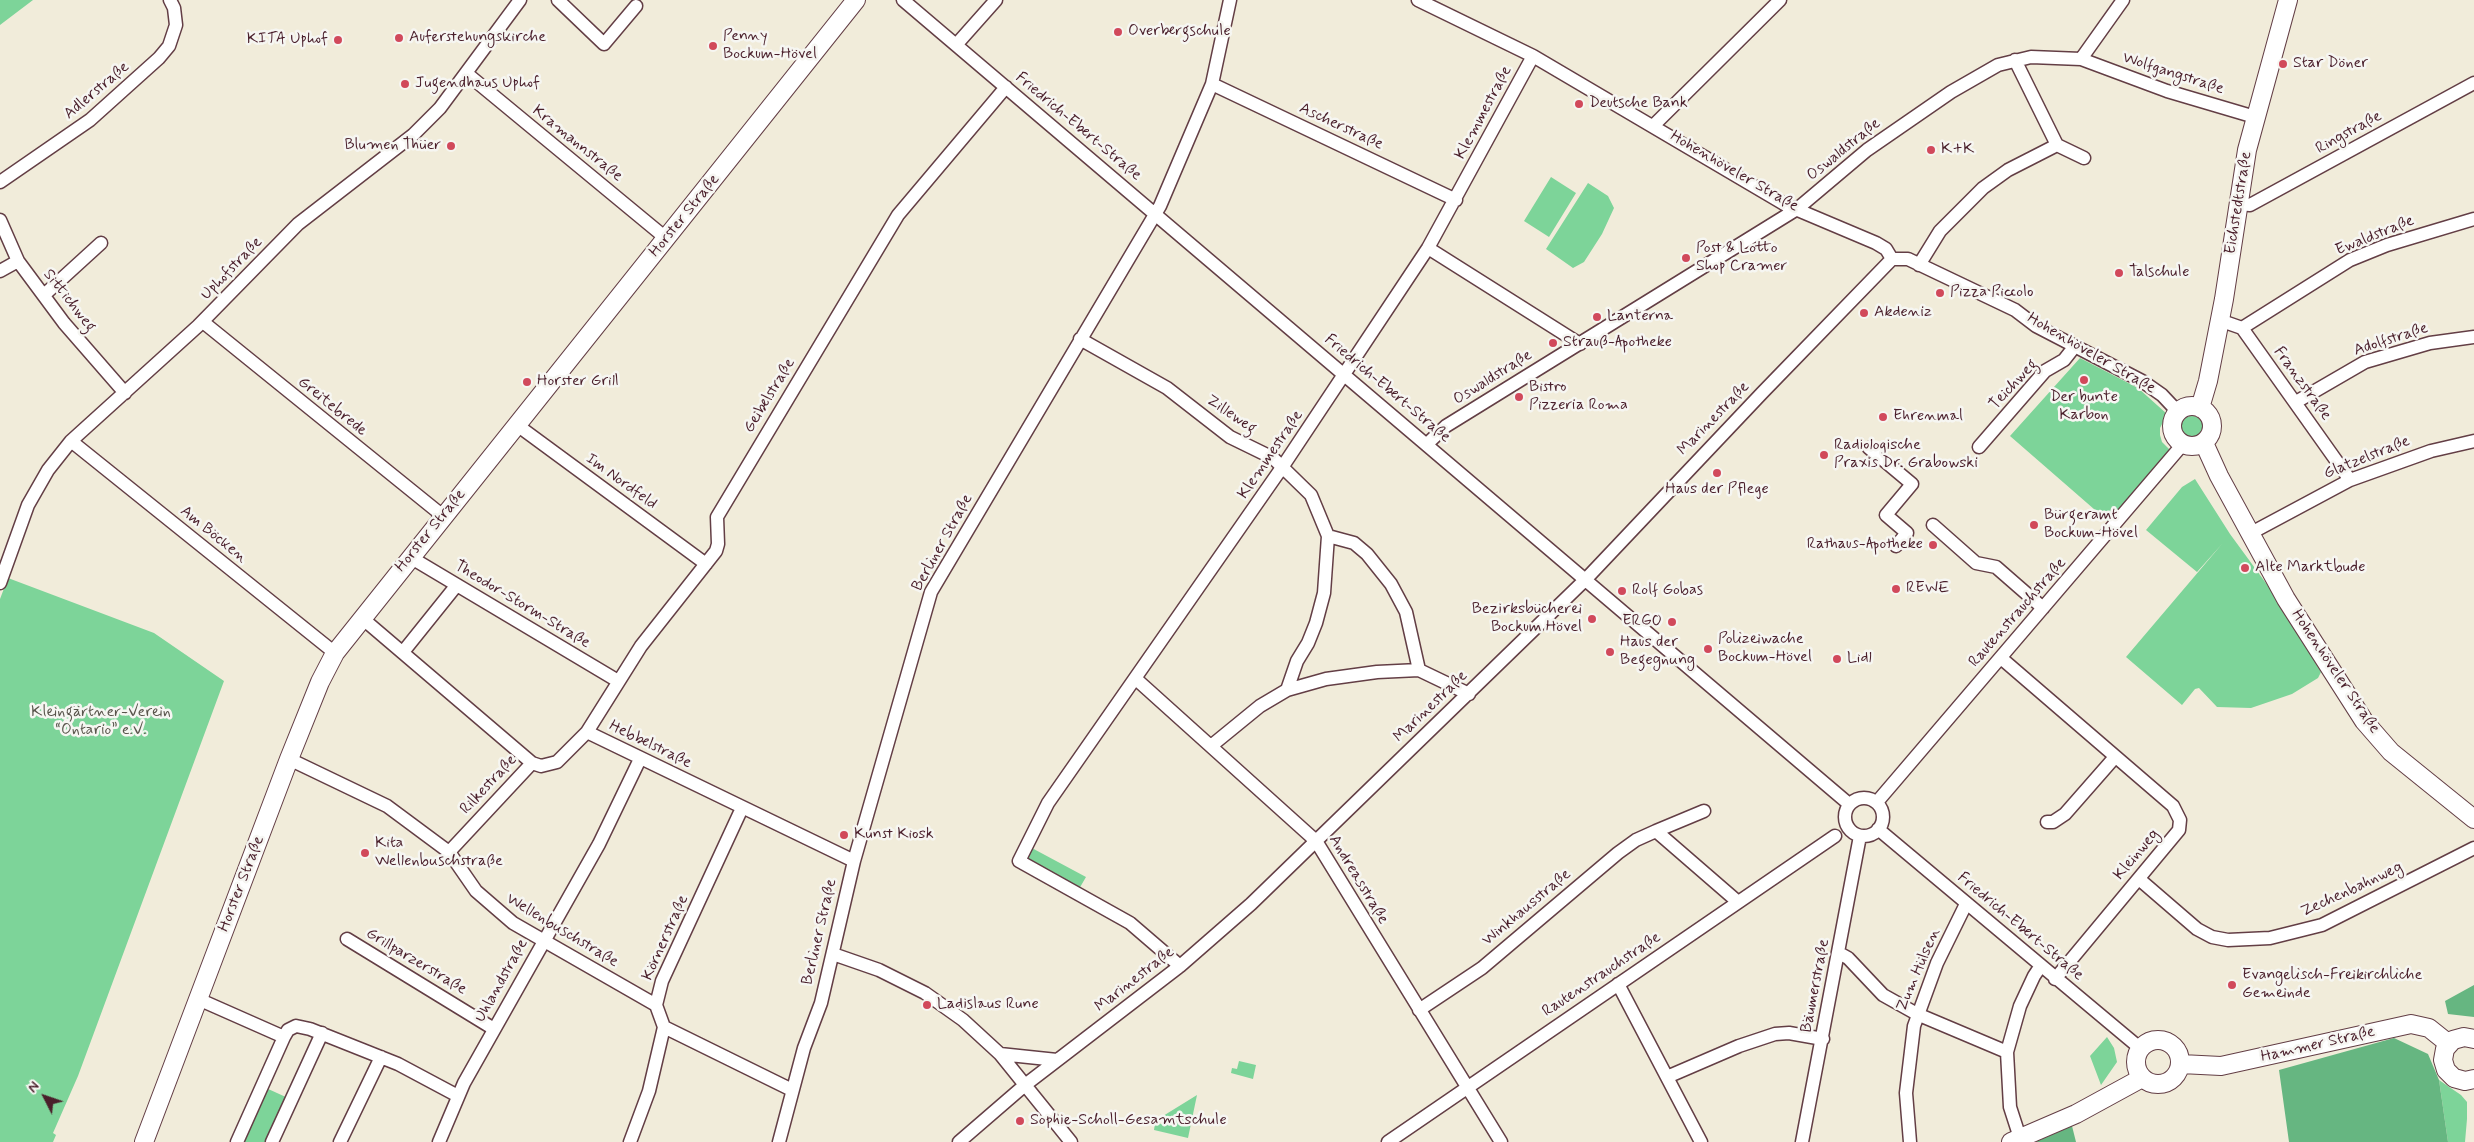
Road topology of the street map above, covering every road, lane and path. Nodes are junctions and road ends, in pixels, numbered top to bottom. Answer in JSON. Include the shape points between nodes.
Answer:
{"nodes":[{"id":1,"x":170,"y":0,"type":"edge"},
{"id":2,"x":520,"y":0,"type":"edge"},
{"id":3,"x":558,"y":0,"type":"edge"},
{"id":4,"x":856,"y":0,"type":"edge"},
{"id":5,"x":903,"y":0,"type":"edge"},
{"id":6,"x":996,"y":0,"type":"edge"},
{"id":7,"x":1230,"y":0,"type":"edge"},
{"id":8,"x":1418,"y":0,"type":"edge"},
{"id":9,"x":1780,"y":0,"type":"edge"},
{"id":10,"x":2123,"y":0,"type":"edge"},
{"id":11,"x":2288,"y":0,"type":"edge"},
{"id":12,"x":636,"y":6,"type":"dead end"},
{"id":13,"x":956,"y":45,"type":"junction"},
{"id":14,"x":1533,"y":56,"type":"junction"},
{"id":15,"x":2081,"y":59,"type":"junction"},
{"id":16,"x":2015,"y":60,"type":"junction"},
{"id":17,"x":466,"y":74,"type":"junction"},
{"id":18,"x":1212,"y":84,"type":"junction"},
{"id":19,"x":2474,"y":84,"type":"edge"},
{"id":20,"x":1006,"y":87,"type":"junction"},
{"id":21,"x":2255,"y":118,"type":"junction"},
{"id":22,"x":1654,"y":125,"type":"junction"},
{"id":23,"x":2057,"y":145,"type":"junction"},
{"id":24,"x":2084,"y":158,"type":"dead end"},
{"id":25,"x":0,"y":182,"type":"edge"},
{"id":26,"x":1456,"y":200,"type":"junction"},
{"id":27,"x":2238,"y":204,"type":"junction"},
{"id":28,"x":1797,"y":209,"type":"junction"},
{"id":29,"x":1156,"y":214,"type":"junction"},
{"id":30,"x":2474,"y":218,"type":"edge"},
{"id":31,"x":0,"y":220,"type":"edge"},
{"id":32,"x":667,"y":239,"type":"junction"},
{"id":33,"x":101,"y":243,"type":"dead end"},
{"id":34,"x":1428,"y":248,"type":"junction"},
{"id":35,"x":1892,"y":259,"type":"junction"},
{"id":36,"x":18,"y":260,"type":"junction"},
{"id":37,"x":1919,"y":265,"type":"junction"},
{"id":38,"x":0,"y":271,"type":"edge"},
{"id":39,"x":44,"y":295,"type":"junction"},
{"id":40,"x":2219,"y":320,"type":"junction"},
{"id":41,"x":202,"y":322,"type":"junction"},
{"id":42,"x":2242,"y":328,"type":"junction"},
{"id":43,"x":2474,"y":337,"type":"edge"},
{"id":44,"x":1080,"y":339,"type":"junction"},
{"id":45,"x":1580,"y":344,"type":"junction"},
{"id":46,"x":2075,"y":346,"type":"junction"},
{"id":47,"x":1345,"y":375,"type":"junction"},
{"id":48,"x":125,"y":393,"type":"junction"},
{"id":49,"x":2296,"y":402,"type":"junction"},
{"id":50,"x":2200,"y":408,"type":"junction"},
{"id":51,"x":2178,"y":412,"type":"junction"},
{"id":52,"x":517,"y":425,"type":"junction"},
{"id":53,"x":71,"y":441,"type":"junction"},
{"id":54,"x":2474,"y":441,"type":"edge"},
{"id":55,"x":2204,"y":443,"type":"junction"},
{"id":56,"x":1427,"y":444,"type":"junction"},
{"id":57,"x":2183,"y":444,"type":"junction"},
{"id":58,"x":1979,"y":447,"type":"dead end"},
{"id":59,"x":1870,"y":448,"type":"dead end"},
{"id":60,"x":1283,"y":466,"type":"junction"},
{"id":61,"x":2350,"y":480,"type":"junction"},
{"id":62,"x":442,"y":516,"type":"junction"},
{"id":63,"x":1933,"y":525,"type":"dead end"},
{"id":64,"x":2251,"y":533,"type":"junction"},
{"id":65,"x":1328,"y":536,"type":"junction"},
{"id":66,"x":1896,"y":546,"type":"dead end"},
{"id":67,"x":410,"y":556,"type":"junction"},
{"id":68,"x":706,"y":564,"type":"junction"},
{"id":69,"x":1586,"y":579,"type":"junction"},
{"id":70,"x":0,"y":583,"type":"edge"},
{"id":71,"x":456,"y":586,"type":"junction"},
{"id":72,"x":2043,"y":608,"type":"junction"},
{"id":73,"x":362,"y":618,"type":"junction"},
{"id":74,"x":403,"y":652,"type":"junction"},
{"id":75,"x":335,"y":653,"type":"junction"},
{"id":76,"x":2001,"y":658,"type":"junction"},
{"id":77,"x":1419,"y":670,"type":"junction"},
{"id":78,"x":1136,"y":679,"type":"junction"},
{"id":79,"x":618,"y":681,"type":"junction"},
{"id":80,"x":1286,"y":690,"type":"junction"},
{"id":81,"x":1469,"y":694,"type":"junction"},
{"id":82,"x":587,"y":732,"type":"junction"},
{"id":83,"x":1211,"y":746,"type":"junction"},
{"id":84,"x":2115,"y":756,"type":"junction"},
{"id":85,"x":289,"y":759,"type":"junction"},
{"id":86,"x":640,"y":759,"type":"junction"},
{"id":87,"x":532,"y":763,"type":"junction"},
{"id":88,"x":1877,"y":802,"type":"junction"},
{"id":89,"x":1849,"y":804,"type":"junction"},
{"id":90,"x":742,"y":808,"type":"junction"},
{"id":91,"x":1704,"y":811,"type":"dead end"},
{"id":92,"x":2474,"y":819,"type":"edge"},
{"id":93,"x":2047,"y":822,"type":"dead end"},
{"id":94,"x":1878,"y":829,"type":"junction"},
{"id":95,"x":1656,"y":831,"type":"junction"},
{"id":96,"x":1835,"y":836,"type":"dead end"},
{"id":97,"x":1860,"y":836,"type":"junction"},
{"id":98,"x":1316,"y":841,"type":"junction"},
{"id":99,"x":2474,"y":848,"type":"edge"},
{"id":100,"x":449,"y":852,"type":"junction"},
{"id":101,"x":854,"y":861,"type":"junction"},
{"id":102,"x":2139,"y":878,"type":"junction"},
{"id":103,"x":1738,"y":902,"type":"junction"},
{"id":104,"x":1966,"y":904,"type":"junction"},
{"id":105,"x":347,"y":939,"type":"dead end"},
{"id":106,"x":542,"y":941,"type":"junction"},
{"id":107,"x":1839,"y":953,"type":"junction"},
{"id":108,"x":832,"y":954,"type":"junction"},
{"id":109,"x":1180,"y":966,"type":"junction"},
{"id":110,"x":2040,"y":966,"type":"junction"},
{"id":111,"x":2055,"y":979,"type":"junction"},
{"id":112,"x":1618,"y":984,"type":"junction"},
{"id":113,"x":198,"y":999,"type":"junction"},
{"id":114,"x":656,"y":1005,"type":"junction"},
{"id":115,"x":1419,"y":1010,"type":"junction"},
{"id":116,"x":1917,"y":1014,"type":"junction"},
{"id":117,"x":664,"y":1027,"type":"junction"},
{"id":118,"x":494,"y":1028,"type":"junction"},
{"id":119,"x":322,"y":1033,"type":"junction"},
{"id":120,"x":284,"y":1037,"type":"junction"},
{"id":121,"x":2474,"y":1038,"type":"edge"},
{"id":122,"x":1822,"y":1039,"type":"junction"},
{"id":123,"x":2449,"y":1044,"type":"junction"},
{"id":124,"x":2141,"y":1048,"type":"junction"},
{"id":125,"x":2007,"y":1052,"type":"junction"},
{"id":126,"x":1000,"y":1054,"type":"junction"},
{"id":127,"x":381,"y":1058,"type":"junction"},
{"id":128,"x":1057,"y":1060,"type":"junction"},
{"id":129,"x":2181,"y":1064,"type":"junction"},
{"id":130,"x":1667,"y":1077,"type":"junction"},
{"id":131,"x":2142,"y":1078,"type":"junction"},
{"id":132,"x":2474,"y":1079,"type":"edge"},
{"id":133,"x":1025,"y":1085,"type":"junction"},
{"id":134,"x":1468,"y":1087,"type":"junction"},
{"id":135,"x":792,"y":1090,"type":"junction"},
{"id":136,"x":458,"y":1096,"type":"junction"},
{"id":137,"x":2015,"y":1140,"type":"edge"},
{"id":138,"x":144,"y":1142,"type":"edge"},
{"id":139,"x":237,"y":1142,"type":"edge"},
{"id":140,"x":272,"y":1142,"type":"edge"},
{"id":141,"x":340,"y":1142,"type":"edge"},
{"id":142,"x":439,"y":1142,"type":"edge"},
{"id":143,"x":630,"y":1142,"type":"edge"},
{"id":144,"x":779,"y":1142,"type":"edge"},
{"id":145,"x":959,"y":1142,"type":"edge"},
{"id":146,"x":1071,"y":1142,"type":"edge"},
{"id":147,"x":1388,"y":1142,"type":"edge"},
{"id":148,"x":1501,"y":1142,"type":"edge"},
{"id":149,"x":1701,"y":1142,"type":"edge"},
{"id":150,"x":1802,"y":1142,"type":"edge"},
{"id":151,"x":1910,"y":1142,"type":"edge"}],
"edges":[{"from":1,"to":25,"type":"street","name":"Adlerstraße","via":[[176,25],[169,46],[159,58],[90,120]]},
{"from":2,"to":17,"type":"street","name":"Uphofstraße"},
{"from":3,"to":12,"type":"street","via":[[604,44]]},
{"from":4,"to":32,"type":"street","name":"Horster Straße"},
{"from":5,"to":13,"type":"street","name":"Friedrich-Ebert-Straße"},
{"from":6,"to":13,"type":"street"},
{"from":7,"to":18,"type":"street","name":"Berliner Straße"},
{"from":8,"to":14,"type":"street","name":"Hohenhöveler Straße"},
{"from":9,"to":22,"type":"street"},
{"from":10,"to":15,"type":"street"},
{"from":11,"to":21,"type":"street","name":"Eichstedtstraße"},
{"from":13,"to":20,"type":"street","name":"Friedrich-Ebert-Straße"},
{"from":14,"to":22,"type":"street","name":"Hohenhöveler Straße"},
{"from":14,"to":26,"type":"street","name":"Klemmestraße"},
{"from":15,"to":16,"type":"street","name":"Oswaldstraße","via":[[2031,57]]},
{"from":15,"to":21,"type":"street","name":"Wolfgangstraße","via":[[2167,91]]},
{"from":16,"to":23,"type":"street"},
{"from":16,"to":28,"type":"street","name":"Oswaldstraße","via":[[1978,76],[1909,120],[1867,150]]},
{"from":17,"to":32,"type":"street","name":"Kramannstraße"},
{"from":17,"to":41,"type":"street","name":"Uphofstraße","via":[[440,108],[412,135],[298,224]]},
{"from":18,"to":26,"type":"street","name":"Ascherstraße"},
{"from":18,"to":29,"type":"street","name":"Berliner Straße"},
{"from":19,"to":27,"type":"street","name":"Ringstraße","via":[[2250,206]]},
{"from":20,"to":29,"type":"street","name":"Friedrich-Ebert-Straße"},
{"from":20,"to":68,"type":"street","name":"Geibelstraße","via":[[898,215],[717,517],[718,544]]},
{"from":21,"to":27,"type":"street","name":"Eichstedtstraße"},
{"from":22,"to":28,"type":"street","name":"Hohenhöveler Straße"},
{"from":23,"to":24,"type":"street"},
{"from":23,"to":37,"type":"street","via":[[2008,170],[1977,193],[1940,231]]},
{"from":26,"to":34,"type":"street","name":"Klemmestraße"},
{"from":27,"to":40,"type":"street","name":"Eichstedtstraße"},
{"from":28,"to":35,"type":"street","name":"Hohenhöveler Straße","via":[[1876,243],[1886,249]]},
{"from":28,"to":45,"type":"street","name":"Oswaldstraße"},
{"from":29,"to":44,"type":"street","name":"Berliner Straße"},
{"from":29,"to":47,"type":"street","name":"Friedrich-Ebert-Straße"},
{"from":30,"to":42,"type":"street","name":"Ewaldstraße","via":[[2350,260]]},
{"from":31,"to":36,"type":"street","name":"Sittichweg"},
{"from":32,"to":52,"type":"street","name":"Horster Straße"},
{"from":33,"to":39,"type":"street"},
{"from":34,"to":45,"type":"street"},
{"from":34,"to":47,"type":"street","name":"Klemmestraße"},
{"from":35,"to":37,"type":"street","name":"Hohenhöveler Straße","via":[[1908,259]]},
{"from":35,"to":69,"type":"street","name":"Marinestraße"},
{"from":36,"to":38,"type":"street"},
{"from":36,"to":39,"type":"street","name":"Sittichweg"},
{"from":37,"to":46,"type":"street","name":"Hohenhöveler Straße","via":[[2015,310],[2036,326]]},
{"from":39,"to":48,"type":"street","name":"Sittichweg","via":[[68,328]]},
{"from":40,"to":42,"type":"street"},
{"from":40,"to":50,"type":"street","name":"Eichstedtstraße"},
{"from":41,"to":48,"type":"street","name":"Uphofstraße"},
{"from":41,"to":62,"type":"street","name":"Greitebrede"},
{"from":42,"to":49,"type":"street","name":"Franzstraße"},
{"from":43,"to":49,"type":"street","name":"Adolfstraße","via":[[2430,343],[2366,362]]},
{"from":44,"to":60,"type":"street","name":"Zilleweg","via":[[1167,388],[1230,437]]},
{"from":44,"to":101,"type":"street","name":"Berliner Straße","via":[[931,592]]},
{"from":45,"to":56,"type":"street","name":"Oswaldstraße","via":[[1446,426]]},
{"from":46,"to":51,"type":"street","name":"Hohenhöveler Straße","via":[[2142,382],[2162,395]]},
{"from":46,"to":58,"type":"street","name":"Teichweg","via":[[2064,360],[2045,371]]},
{"from":47,"to":56,"type":"street","name":"Friedrich-Ebert-Straße"},
{"from":47,"to":60,"type":"street","name":"Klemmestraße"},
{"from":48,"to":53,"type":"street","name":"Uphofstraße"},
{"from":49,"to":61,"type":"street","name":"Franzstraße"},
{"from":50,"to":51,"type":"street","via":[[2189,406]]},
{"from":50,"to":55,"type":"street","via":[[2212,421],[2211,433]]},
{"from":51,"to":57,"type":"street","via":[[2172,429]]},
{"from":52,"to":62,"type":"street","name":"Horster Straße"},
{"from":52,"to":68,"type":"street","name":"Im Nordfeld"},
{"from":53,"to":70,"type":"street","name":"Uphofstraße","via":[[48,470],[28,505]]},
{"from":53,"to":75,"type":"street","name":"Am Böcken"},
{"from":54,"to":61,"type":"street","name":"Glatzelstraße","via":[[2431,451]]},
{"from":55,"to":57,"type":"street","via":[[2194,446]]},
{"from":55,"to":64,"type":"street","name":"Hohenhöveler Straße"},
{"from":56,"to":69,"type":"street","name":"Friedrich-Ebert-Straße"},
{"from":57,"to":72,"type":"street","name":"Rautenstrauchstraße"},
{"from":59,"to":66,"type":"street","via":[[1912,484],[1886,515],[1906,533]]},
{"from":60,"to":65,"type":"street","name":"Zilleweg","via":[[1311,496]]},
{"from":60,"to":78,"type":"street","name":"Klemmestraße"},
{"from":61,"to":64,"type":"street","name":"Glatzelstraße"},
{"from":62,"to":67,"type":"street","name":"Horster Straße"},
{"from":63,"to":72,"type":"street","via":[[1976,563],[1996,567]]},
{"from":64,"to":92,"type":"street","name":"Hohenhöveler Straße","via":[[2286,598],[2368,726],[2402,761]]},
{"from":65,"to":77,"type":"street","via":[[1354,543],[1391,584],[1406,612]]},
{"from":65,"to":80,"type":"street","name":"Zilleweg","via":[[1324,593],[1316,623]]},
{"from":67,"to":71,"type":"street","name":"Theodor-Storm-Straße"},
{"from":67,"to":73,"type":"street","name":"Horster Straße"},
{"from":68,"to":79,"type":"street","name":"Geibelstraße","via":[[641,646]]},
{"from":69,"to":81,"type":"street","name":"Marinestraße"},
{"from":69,"to":89,"type":"street","name":"Friedrich-Ebert-Straße"},
{"from":71,"to":74,"type":"street"},
{"from":71,"to":79,"type":"street","name":"Theodor-Storm-Straße"},
{"from":72,"to":76,"type":"street","name":"Rautenstrauchstraße"},
{"from":73,"to":74,"type":"street"},
{"from":73,"to":75,"type":"street","name":"Horster Straße"},
{"from":74,"to":87,"type":"street"},
{"from":75,"to":85,"type":"street","name":"Horster Straße"},
{"from":76,"to":84,"type":"street","name":"Kleinweg"},
{"from":76,"to":88,"type":"street","name":"Rautenstrauchstraße"},
{"from":77,"to":80,"type":"street","via":[[1326,679]]},
{"from":77,"to":81,"type":"street"},
{"from":78,"to":83,"type":"street","name":"Andreasstraße"},
{"from":78,"to":109,"type":"street","name":"Klemmestraße","via":[[1048,803],[1019,861],[1130,923]]},
{"from":79,"to":82,"type":"street","name":"Geibelstraße"},
{"from":80,"to":83,"type":"street","via":[[1260,706]]},
{"from":81,"to":98,"type":"street","name":"Marinestraße"},
{"from":82,"to":86,"type":"street","name":"Hebbelstraße"},
{"from":82,"to":87,"type":"street","name":"Hebbelstraße","via":[[557,762],[541,766]]},
{"from":83,"to":98,"type":"street","name":"Andreasstraße"},
{"from":84,"to":93,"type":"street","via":[[2065,814]]},
{"from":84,"to":102,"type":"street","name":"Kleinweg","via":[[2173,806],[2180,820],[2179,830]]},
{"from":85,"to":100,"type":"street","name":"Wellenbuschstraße","via":[[387,806]]},
{"from":85,"to":113,"type":"street","name":"Horster Straße"},
{"from":86,"to":90,"type":"street","name":"Hebbelstraße"},
{"from":86,"to":106,"type":"street","name":"Uhlandstraße","via":[[598,844]]},
{"from":87,"to":100,"type":"street","name":"Rilkestraße"},
{"from":88,"to":89,"type":"street","via":[[1862,797]]},
{"from":88,"to":94,"type":"street","via":[[1883,812]]},
{"from":89,"to":97,"type":"street","via":[[1844,821],[1850,831]]},
{"from":90,"to":101,"type":"street","name":"Hebbelstraße"},
{"from":90,"to":114,"type":"street","name":"Körnerstraße","via":[[662,981]]},
{"from":91,"to":95,"type":"street","name":"Winkhausstraße"},
{"from":94,"to":97,"type":"street","via":[[1867,836]]},
{"from":94,"to":104,"type":"street","name":"Friedrich-Ebert-Straße"},
{"from":95,"to":103,"type":"street"},
{"from":95,"to":115,"type":"street","name":"Winkhausstraße","via":[[1636,840],[1482,968]]},
{"from":96,"to":103,"type":"street","name":"Rautenstrauchstraße"},
{"from":97,"to":107,"type":"street","name":"Bäumerstraße"},
{"from":98,"to":109,"type":"street","name":"Marinestraße","via":[[1252,904]]},
{"from":98,"to":115,"type":"street","name":"Andreasstraße"},
{"from":99,"to":102,"type":"street","name":"Zechenbahnweg","via":[[2322,925],[2270,938],[2228,940],[2212,937],[2197,929]]},
{"from":100,"to":106,"type":"street","name":"Wellenbuschstraße","via":[[476,891],[491,906]]},
{"from":101,"to":108,"type":"street","name":"Berliner Straße"},
{"from":102,"to":111,"type":"street","name":"Kleinweg"},
{"from":103,"to":112,"type":"street","name":"Rautenstrauchstraße"},
{"from":104,"to":110,"type":"street","name":"Friedrich-Ebert-Straße"},
{"from":104,"to":116,"type":"street","name":"Zum Hülsen"},
{"from":105,"to":118,"type":"street","name":"Grillparzerstraße"},
{"from":106,"to":114,"type":"street","name":"Wellenbuschstraße"},
{"from":106,"to":118,"type":"street","name":"Uhlandstraße"},
{"from":107,"to":116,"type":"street","via":[[1848,958],[1883,995]]},
{"from":107,"to":122,"type":"street","name":"Bäumerstraße"},
{"from":108,"to":126,"type":"street","via":[[879,970],[925,994],[964,1020]]},
{"from":108,"to":135,"type":"street","name":"Berliner Straße","via":[[821,1002]]},
{"from":109,"to":128,"type":"street","name":"Marinestraße"},
{"from":110,"to":111,"type":"street","name":"Friedrich-Ebert-Straße"},
{"from":110,"to":125,"type":"street","via":[[2020,1006]]},
{"from":111,"to":124,"type":"street","name":"Friedrich-Ebert-Straße"},
{"from":112,"to":130,"type":"street"},
{"from":112,"to":134,"type":"street","name":"Rautenstrauchstraße"},
{"from":113,"to":120,"type":"street"},
{"from":113,"to":138,"type":"street","name":"Horster Straße"},
{"from":114,"to":117,"type":"street","name":"Körnerstraße"},
{"from":115,"to":134,"type":"street","name":"Andreasstraße"},
{"from":116,"to":125,"type":"street"},
{"from":116,"to":151,"type":"street","name":"Zum Hülsen","via":[[1910,1045],[1906,1093]]},
{"from":117,"to":135,"type":"street"},
{"from":117,"to":143,"type":"street","via":[[649,1091]]},
{"from":118,"to":136,"type":"street","name":"Uhlandstraße"},
{"from":119,"to":120,"type":"street","via":[[296,1026]]},
{"from":119,"to":127,"type":"street"},
{"from":119,"to":140,"type":"street"},
{"from":120,"to":139,"type":"street"},
{"from":121,"to":123,"type":"street","via":[[2458,1038]]},
{"from":122,"to":130,"type":"street","via":[[1775,1034],[1738,1046]]},
{"from":122,"to":150,"type":"street","name":"Bäumerstraße"},
{"from":123,"to":129,"type":"street","name":"Hammer Straße","via":[[2429,1028],[2412,1024],[2221,1066]]},
{"from":123,"to":132,"type":"street","via":[[2444,1054],[2446,1070],[2459,1080]]},
{"from":124,"to":129,"type":"street","via":[[2151,1041],[2164,1040],[2178,1052]]},
{"from":124,"to":131,"type":"street","via":[[2136,1063]]},
{"from":125,"to":137,"type":"street"},
{"from":126,"to":128,"type":"street"},
{"from":126,"to":133,"type":"street"},
{"from":127,"to":136,"type":"street"},
{"from":127,"to":141,"type":"street"},
{"from":128,"to":133,"type":"street","name":"Marinestraße"},
{"from":129,"to":131,"type":"street","via":[[2177,1075],[2168,1082],[2157,1085]]},
{"from":130,"to":149,"type":"street"},
{"from":131,"to":137,"type":"street","via":[[2076,1114]]},
{"from":133,"to":145,"type":"street","name":"Marinestraße"},
{"from":133,"to":146,"type":"street"},
{"from":134,"to":147,"type":"street","name":"Rautenstrauchstraße"},
{"from":134,"to":148,"type":"street","name":"Andreasstraße"},
{"from":135,"to":144,"type":"street","name":"Berliner Straße"},
{"from":136,"to":142,"type":"street","name":"Uhlandstraße"}]}
